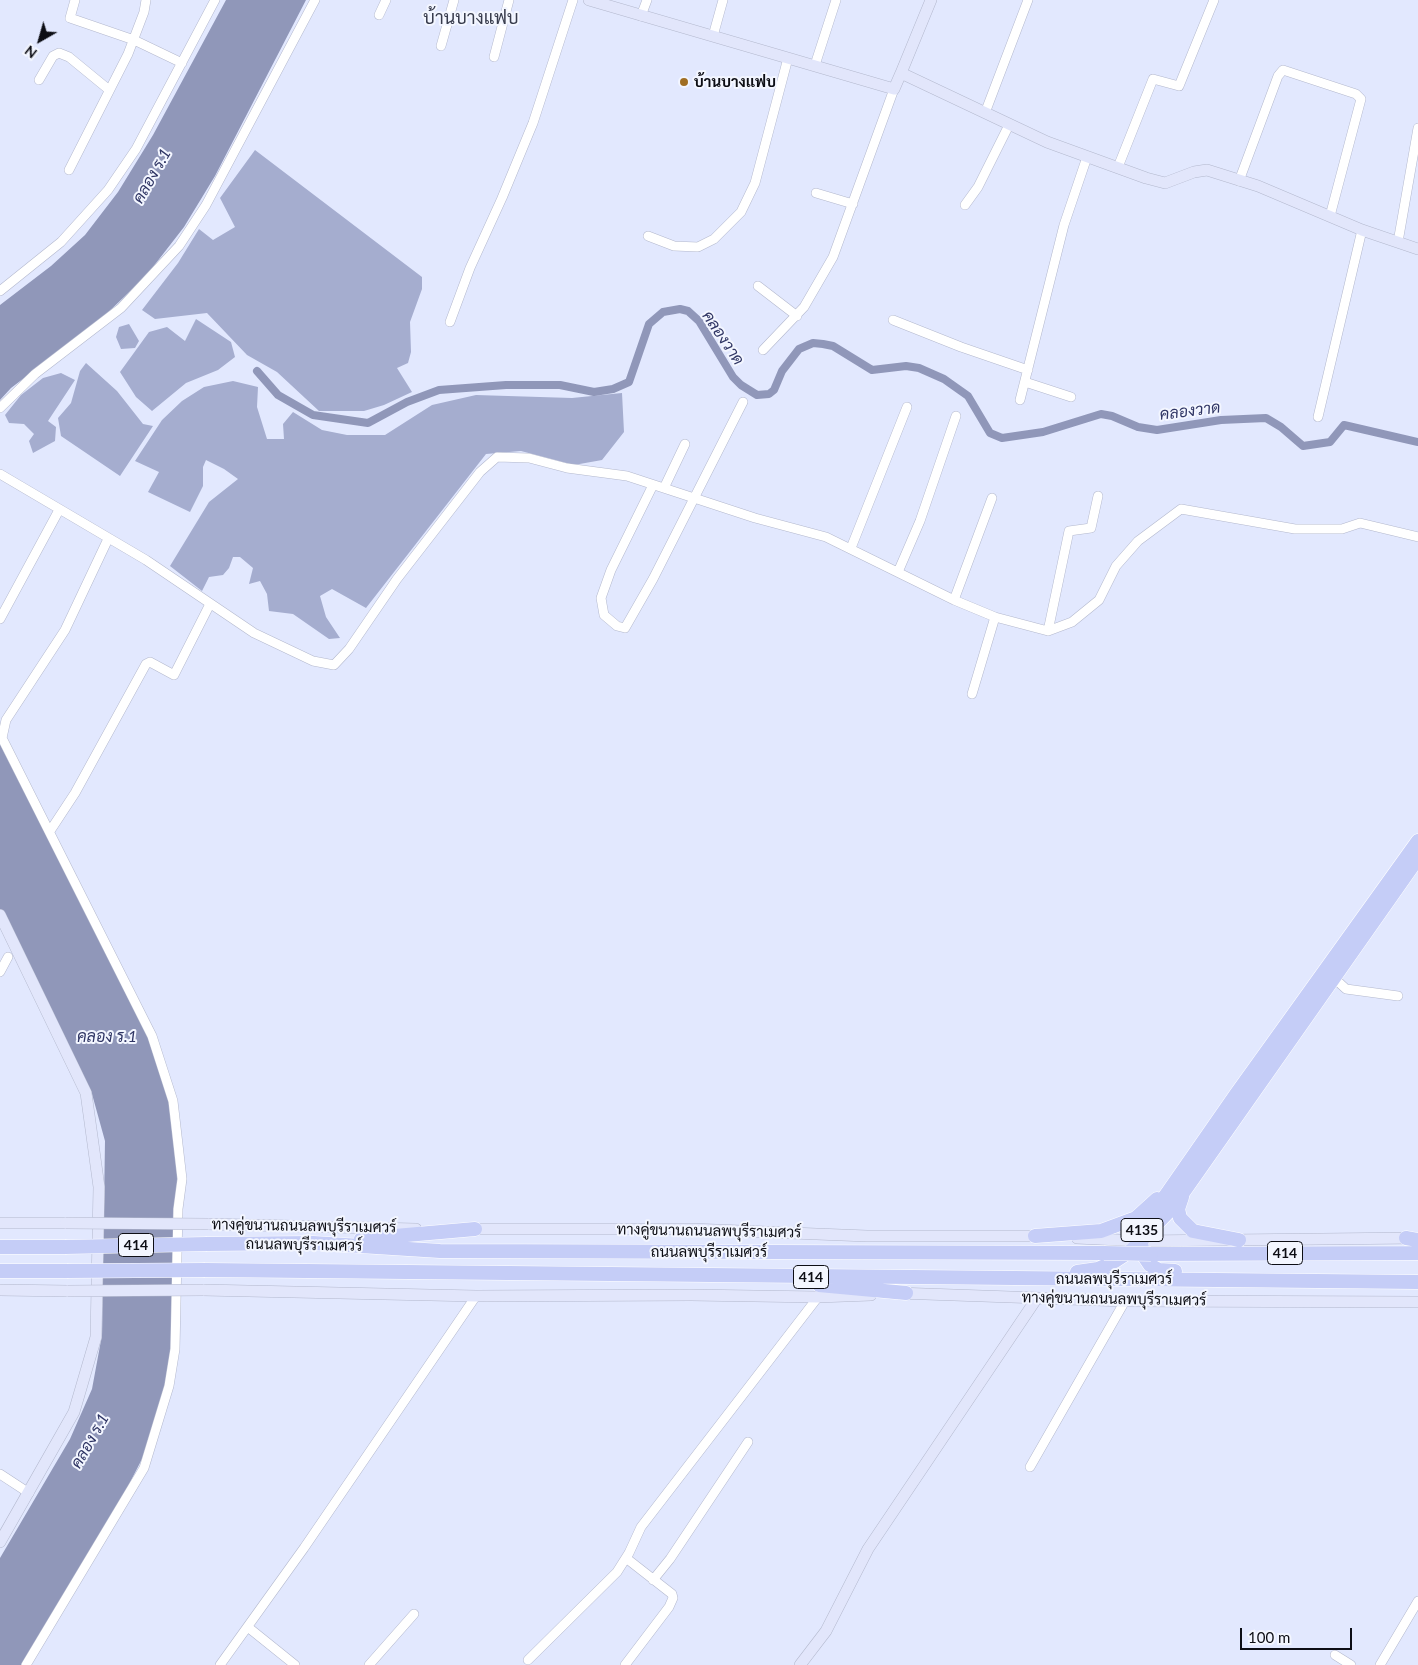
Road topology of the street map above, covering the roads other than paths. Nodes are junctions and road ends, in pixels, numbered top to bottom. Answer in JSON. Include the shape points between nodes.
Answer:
{"nodes":[{"id":1,"x":76,"y":0,"type":"edge"},
{"id":2,"x":146,"y":0,"type":"edge"},
{"id":3,"x":214,"y":0,"type":"edge"},
{"id":4,"x":315,"y":0,"type":"edge"},
{"id":5,"x":386,"y":0,"type":"edge"},
{"id":6,"x":454,"y":0,"type":"edge"},
{"id":7,"x":509,"y":0,"type":"edge"},
{"id":8,"x":573,"y":0,"type":"edge"},
{"id":9,"x":589,"y":0,"type":"edge"},
{"id":10,"x":647,"y":0,"type":"edge"},
{"id":11,"x":723,"y":0,"type":"edge"},
{"id":12,"x":836,"y":0,"type":"edge"},
{"id":13,"x":931,"y":0,"type":"edge"},
{"id":14,"x":1028,"y":0,"type":"edge"},
{"id":15,"x":1214,"y":0,"type":"edge"},
{"id":16,"x":379,"y":14,"type":"dead end"},
{"id":17,"x":641,"y":16,"type":"junction"},
{"id":18,"x":713,"y":36,"type":"junction"},
{"id":19,"x":134,"y":40,"type":"junction"},
{"id":20,"x":442,"y":46,"type":"dead end"},
{"id":21,"x":494,"y":57,"type":"dead end"},
{"id":22,"x":788,"y":58,"type":"junction"},
{"id":23,"x":182,"y":63,"type":"junction"},
{"id":24,"x":815,"y":65,"type":"junction"},
{"id":25,"x":900,"y":73,"type":"junction"},
{"id":26,"x":39,"y":80,"type":"dead end"},
{"id":27,"x":894,"y":89,"type":"junction"},
{"id":28,"x":108,"y":90,"type":"junction"},
{"id":29,"x":984,"y":113,"type":"junction"},
{"id":30,"x":1009,"y":125,"type":"junction"},
{"id":31,"x":1418,"y":128,"type":"edge"},
{"id":32,"x":1087,"y":158,"type":"junction"},
{"id":33,"x":1118,"y":167,"type":"junction"},
{"id":34,"x":69,"y":170,"type":"dead end"},
{"id":35,"x":1239,"y":181,"type":"junction"},
{"id":36,"x":816,"y":193,"type":"dead end"},
{"id":37,"x":854,"y":204,"type":"junction"},
{"id":38,"x":965,"y":206,"type":"dead end"},
{"id":39,"x":1330,"y":216,"type":"junction"},
{"id":40,"x":1362,"y":230,"type":"junction"},
{"id":41,"x":648,"y":236,"type":"dead end"},
{"id":42,"x":1398,"y":242,"type":"junction"},
{"id":43,"x":1418,"y":249,"type":"edge"},
{"id":44,"x":758,"y":286,"type":"dead end"},
{"id":45,"x":0,"y":291,"type":"edge"},
{"id":46,"x":797,"y":316,"type":"junction"},
{"id":47,"x":893,"y":320,"type":"dead end"},
{"id":48,"x":450,"y":322,"type":"dead end"},
{"id":49,"x":763,"y":350,"type":"dead end"},
{"id":50,"x":1028,"y":370,"type":"junction"},
{"id":51,"x":1025,"y":382,"type":"junction"},
{"id":52,"x":1071,"y":397,"type":"dead end"},
{"id":53,"x":1020,"y":400,"type":"dead end"},
{"id":54,"x":743,"y":402,"type":"dead end"},
{"id":55,"x":907,"y":407,"type":"dead end"},
{"id":56,"x":0,"y":408,"type":"edge"},
{"id":57,"x":956,"y":416,"type":"dead end"},
{"id":58,"x":1318,"y":417,"type":"dead end"},
{"id":59,"x":685,"y":444,"type":"dead end"},
{"id":60,"x":0,"y":474,"type":"edge"},
{"id":61,"x":653,"y":485,"type":"junction"},
{"id":62,"x":664,"y":488,"type":"junction"},
{"id":63,"x":1098,"y":496,"type":"dead end"},
{"id":64,"x":694,"y":498,"type":"junction"},
{"id":65,"x":992,"y":498,"type":"dead end"},
{"id":66,"x":59,"y":510,"type":"junction"},
{"id":67,"x":1418,"y":537,"type":"edge"},
{"id":68,"x":108,"y":539,"type":"junction"},
{"id":69,"x":851,"y":548,"type":"junction"},
{"id":70,"x":898,"y":572,"type":"junction"},
{"id":71,"x":954,"y":600,"type":"junction"},
{"id":72,"x":210,"y":604,"type":"junction"},
{"id":73,"x":996,"y":617,"type":"junction"},
{"id":74,"x":0,"y":619,"type":"edge"},
{"id":75,"x":1048,"y":631,"type":"junction"},
{"id":76,"x":972,"y":694,"type":"dead end"},
{"id":77,"x":1,"y":736,"type":"edge"},
{"id":78,"x":50,"y":832,"type":"junction"},
{"id":79,"x":1418,"y":840,"type":"edge"},
{"id":80,"x":1418,"y":858,"type":"edge"},
{"id":81,"x":0,"y":915,"type":"edge"},
{"id":82,"x":8,"y":956,"type":"dead end"},
{"id":83,"x":0,"y":972,"type":"edge"},
{"id":84,"x":1334,"y":977,"type":"junction"},
{"id":85,"x":1398,"y":996,"type":"dead end"},
{"id":86,"x":1177,"y":1190,"type":"junction"},
{"id":87,"x":0,"y":1223,"type":"edge"},
{"id":88,"x":475,"y":1229,"type":"junction"},
{"id":89,"x":1035,"y":1236,"type":"junction"},
{"id":90,"x":1414,"y":1239,"type":"edge"},
{"id":91,"x":1239,"y":1240,"type":"junction"},
{"id":92,"x":1140,"y":1241,"type":"junction"},
{"id":93,"x":313,"y":1243,"type":"junction"},
{"id":94,"x":0,"y":1247,"type":"edge"},
{"id":95,"x":440,"y":1251,"type":"junction"},
{"id":96,"x":1418,"y":1253,"type":"edge"},
{"id":97,"x":0,"y":1271,"type":"edge"},
{"id":98,"x":439,"y":1274,"type":"junction"},
{"id":99,"x":722,"y":1277,"type":"junction"},
{"id":100,"x":1047,"y":1278,"type":"junction"},
{"id":101,"x":1278,"y":1280,"type":"junction"},
{"id":102,"x":1418,"y":1282,"type":"edge"},
{"id":103,"x":0,"y":1290,"type":"edge"},
{"id":104,"x":906,"y":1293,"type":"junction"},
{"id":105,"x":476,"y":1296,"type":"junction"},
{"id":106,"x":818,"y":1297,"type":"junction"},
{"id":107,"x":1037,"y":1298,"type":"junction"},
{"id":108,"x":1125,"y":1301,"type":"junction"},
{"id":109,"x":1418,"y":1302,"type":"edge"},
{"id":110,"x":748,"y":1442,"type":"dead end"},
{"id":111,"x":1030,"y":1468,"type":"dead end"},
{"id":112,"x":0,"y":1474,"type":"edge"},
{"id":113,"x":29,"y":1492,"type":"junction"},
{"id":114,"x":0,"y":1542,"type":"edge"},
{"id":115,"x":626,"y":1558,"type":"junction"},
{"id":116,"x":653,"y":1580,"type":"junction"},
{"id":117,"x":1418,"y":1600,"type":"edge"},
{"id":118,"x":414,"y":1614,"type":"dead end"},
{"id":119,"x":248,"y":1628,"type":"junction"},
{"id":120,"x":1335,"y":1655,"type":"dead end"},
{"id":121,"x":528,"y":1660,"type":"dead end"},
{"id":122,"x":26,"y":1665,"type":"edge"},
{"id":123,"x":220,"y":1665,"type":"edge"},
{"id":124,"x":296,"y":1665,"type":"edge"},
{"id":125,"x":369,"y":1665,"type":"edge"},
{"id":126,"x":625,"y":1665,"type":"edge"},
{"id":127,"x":800,"y":1665,"type":"edge"},
{"id":128,"x":1351,"y":1665,"type":"edge"},
{"id":129,"x":1380,"y":1665,"type":"edge"}],
"edges":[{"from":1,"to":19,"type":"street","via":[[70,18]]},
{"from":2,"to":19,"type":"street"},
{"from":3,"to":23,"type":"street"},
{"from":4,"to":56,"type":"street","via":[[206,205],[179,246],[122,308],[35,374]]},
{"from":5,"to":16,"type":"street"},
{"from":6,"to":20,"type":"street"},
{"from":7,"to":21,"type":"street"},
{"from":8,"to":48,"type":"street","via":[[533,124]]},
{"from":9,"to":17,"type":"main road"},
{"from":10,"to":17,"type":"street"},
{"from":11,"to":18,"type":"street"},
{"from":12,"to":24,"type":"street"},
{"from":13,"to":25,"type":"main road"},
{"from":14,"to":29,"type":"street"},
{"from":15,"to":33,"type":"street","via":[[1179,86],[1153,79]]},
{"from":17,"to":18,"type":"main road"},
{"from":18,"to":22,"type":"main road"},
{"from":19,"to":23,"type":"street"},
{"from":19,"to":28,"type":"street"},
{"from":22,"to":24,"type":"main road"},
{"from":22,"to":41,"type":"street","via":[[755,183],[741,212],[714,239],[698,246],[674,246]]},
{"from":23,"to":45,"type":"street","via":[[136,149],[108,190],[61,242]]},
{"from":24,"to":27,"type":"main road"},
{"from":25,"to":27,"type":"main road"},
{"from":25,"to":29,"type":"main road"},
{"from":26,"to":28,"type":"street","via":[[53,56],[59,53]]},
{"from":27,"to":37,"type":"street"},
{"from":28,"to":34,"type":"street"},
{"from":29,"to":30,"type":"main road"},
{"from":30,"to":32,"type":"main road"},
{"from":30,"to":38,"type":"street"},
{"from":31,"to":42,"type":"street"},
{"from":32,"to":33,"type":"main road"},
{"from":32,"to":50,"type":"street","via":[[1064,225]]},
{"from":33,"to":35,"type":"main road","via":[[1166,183],[1207,170]]},
{"from":35,"to":39,"type":"main road"},
{"from":35,"to":39,"type":"street","via":[[1283,70],[1356,94],[1361,99]]},
{"from":36,"to":37,"type":"street"},
{"from":37,"to":46,"type":"street","via":[[829,264]]},
{"from":39,"to":40,"type":"main road"},
{"from":40,"to":42,"type":"main road"},
{"from":40,"to":58,"type":"street"},
{"from":42,"to":43,"type":"main road"},
{"from":44,"to":46,"type":"street"},
{"from":46,"to":49,"type":"street"},
{"from":47,"to":50,"type":"street"},
{"from":50,"to":51,"type":"street"},
{"from":51,"to":52,"type":"street"},
{"from":51,"to":53,"type":"street"},
{"from":54,"to":64,"type":"street"},
{"from":55,"to":69,"type":"street"},
{"from":57,"to":70,"type":"street"},
{"from":59,"to":62,"type":"street"},
{"from":60,"to":66,"type":"street"},
{"from":61,"to":62,"type":"street"},
{"from":61,"to":64,"type":"street","via":[[622,545],[601,598],[604,615],[616,626],[625,628]]},
{"from":61,"to":72,"type":"street","via":[[627,476],[567,468],[529,458],[498,457],[480,472],[334,665],[313,661],[254,633]]},
{"from":62,"to":64,"type":"street"},
{"from":63,"to":75,"type":"street","via":[[1091,528],[1069,532]]},
{"from":64,"to":69,"type":"street","via":[[826,537]]},
{"from":65,"to":71,"type":"street"},
{"from":66,"to":68,"type":"street"},
{"from":66,"to":74,"type":"street"},
{"from":67,"to":75,"type":"street","via":[[1360,523],[1342,529],[1295,529],[1181,509],[1138,541],[1116,566],[1098,600],[1072,622]]},
{"from":68,"to":72,"type":"street","via":[[146,560]]},
{"from":68,"to":77,"type":"street","via":[[65,630],[6,720]]},
{"from":69,"to":70,"type":"street"},
{"from":70,"to":71,"type":"street"},
{"from":71,"to":73,"type":"street"},
{"from":72,"to":78,"type":"street","via":[[174,675],[150,662],[146,664]]},
{"from":73,"to":75,"type":"street"},
{"from":73,"to":76,"type":"street"},
{"from":77,"to":78,"type":"street"},
{"from":78,"to":122,"type":"street","via":[[152,1036],[173,1101],[182,1179],[178,1209],[175,1349],[169,1386],[144,1468]]},
{"from":79,"to":86,"type":"main road","number":"4135"},
{"from":80,"to":84,"type":"main road","number":"4135"},
{"from":81,"to":113,"type":"main road","via":[[86,1093],[99,1187],[96,1338],[74,1412]]},
{"from":82,"to":83,"type":"street"},
{"from":84,"to":85,"type":"street","via":[[1346,989]]},
{"from":84,"to":86,"type":"main road","number":"4135"},
{"from":86,"to":89,"type":"main road","via":[[1136,1218],[1101,1231]]},
{"from":86,"to":91,"type":"main road","via":[[1180,1218],[1193,1231]]},
{"from":86,"to":92,"type":"main road","number":"4135","via":[[1173,1207]]},
{"from":87,"to":88,"type":"main road","name":"ทางคู่ขนานถนนลพบุรีราเมศวร์","number":"414","bridge":true},
{"from":88,"to":89,"type":"main road","name":"ทางคู่ขนานถนนลพบุรีราเมศวร์","number":"414","via":[[690,1228],[867,1236]]},
{"from":88,"to":93,"type":"main road"},
{"from":89,"to":92,"type":"main road","name":"ทางคู่ขนานถนนลพบุรีราเมศวร์","number":"414"},
{"from":90,"to":91,"type":"main road","name":"ทางคู่ขนานถนนลพบุรีราเมศวร์","number":"414"},
{"from":91,"to":92,"type":"main road","name":"ทางคู่ขนานถนนลพบุรีราเมศวร์","number":"414"},
{"from":92,"to":100,"type":"main road","number":"4135","via":[[1132,1250],[1105,1266]]},
{"from":92,"to":101,"type":"main road","number":"4135","via":[[1150,1266],[1159,1270]]},
{"from":93,"to":94,"type":"main road","name":"ถนนลพบุรีราเมศวร์","number":"414","bridge":true},
{"from":93,"to":95,"type":"main road","name":"ถนนลพบุรีราเมศวร์","number":"414"},
{"from":95,"to":96,"type":"main road","name":"ถนนลพบุรีราเมศวร์","number":"414","bridge":true},
{"from":95,"to":98,"type":"main road"},
{"from":97,"to":98,"type":"main road","name":"ถนนลพบุรีราเมศวร์","number":"414","bridge":true},
{"from":98,"to":99,"type":"main road","name":"ถนนลพบุรีราเมศวร์","number":"414"},
{"from":99,"to":100,"type":"main road","name":"ถนนลพบุรีราเมศวร์","number":"414"},
{"from":99,"to":104,"type":"main road"},
{"from":100,"to":101,"type":"main road","name":"ถนนลพบุรีราเมศวร์","number":"414"},
{"from":101,"to":102,"type":"main road","name":"ถนนลพบุรีราเมศวร์","number":"414"},
{"from":103,"to":105,"type":"main road","name":"ทางคู่ขนานถนนลพบุรีราเมศวร์","number":"414","bridge":true,"via":[[203,1290]]},
{"from":104,"to":106,"type":"main road","name":"ทางคู่ขนานถนนลพบุรีราเมศวร์","number":"414"},
{"from":104,"to":107,"type":"main road","name":"ทางคู่ขนานถนนลพบุรีราเมศวร์","number":"414"},
{"from":105,"to":106,"type":"main road","name":"ทางคู่ขนานถนนลพบุรีราเมศวร์","number":"414"},
{"from":105,"to":119,"type":"street"},
{"from":106,"to":115,"type":"street","via":[[640,1526]]},
{"from":107,"to":108,"type":"main road","name":"ทางคู่ขนานถนนลพบุรีราเมศวร์","number":"414"},
{"from":107,"to":127,"type":"main road","via":[[868,1549],[826,1631]]},
{"from":108,"to":109,"type":"main road","name":"ทางคู่ขนานถนนลพบุรีราเมศวร์","number":"414"},
{"from":108,"to":111,"type":"street"},
{"from":110,"to":116,"type":"street"},
{"from":112,"to":113,"type":"street"},
{"from":113,"to":114,"type":"main road"},
{"from":115,"to":116,"type":"street"},
{"from":115,"to":121,"type":"street","via":[[617,1572]]},
{"from":116,"to":126,"type":"street","via":[[672,1594],[672,1602]]},
{"from":117,"to":129,"type":"street"},
{"from":118,"to":125,"type":"street"},
{"from":119,"to":123,"type":"street"},
{"from":119,"to":124,"type":"street"},
{"from":120,"to":128,"type":"street"}]}
